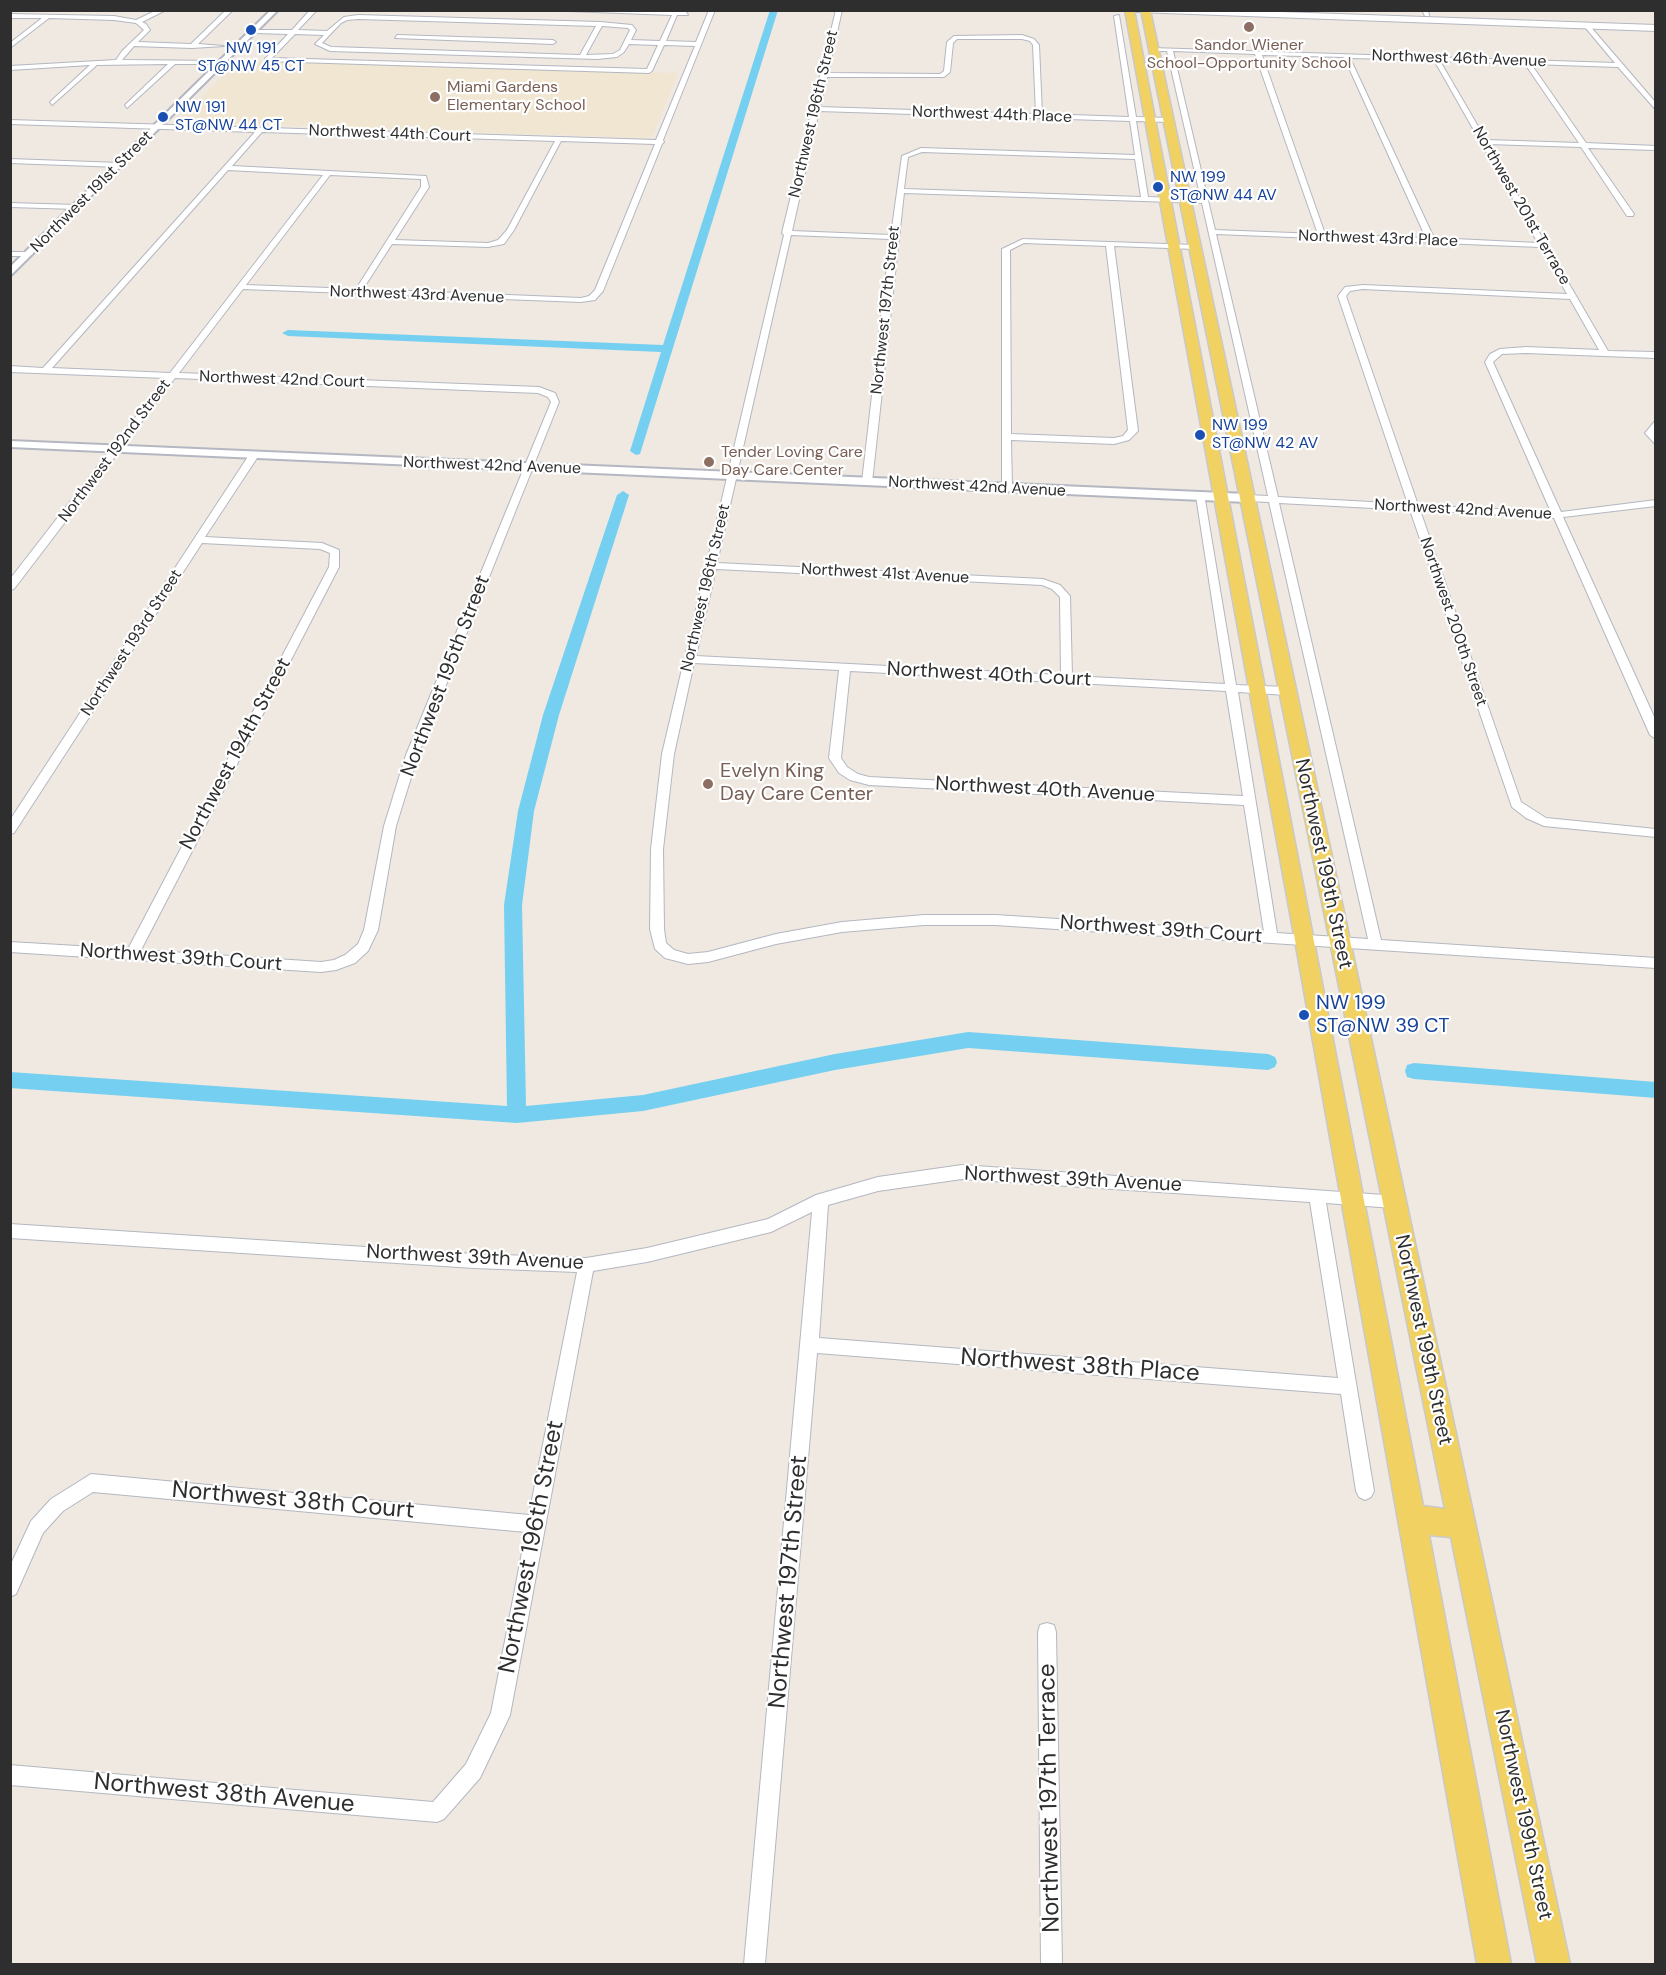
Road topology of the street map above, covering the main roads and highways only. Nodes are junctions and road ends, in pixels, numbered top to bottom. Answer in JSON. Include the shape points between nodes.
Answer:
{"nodes":[{"id":1,"x":1129,"y":10,"type":"edge"},
{"id":2,"x":1137,"y":10,"type":"edge"},
{"id":3,"x":1310,"y":10,"type":"edge"},
{"id":4,"x":1145,"y":11,"type":"edge"},
{"id":5,"x":1382,"y":13,"type":"junction"},
{"id":6,"x":1426,"y":13,"type":"edge"},
{"id":7,"x":1362,"y":18,"type":"junction"},
{"id":8,"x":1570,"y":20,"type":"junction"},
{"id":9,"x":1656,"y":22,"type":"edge"},
{"id":10,"x":1587,"y":26,"type":"junction"},
{"id":11,"x":1656,"y":28,"type":"edge"},
{"id":12,"x":1411,"y":1519,"type":"junction"},
{"id":13,"x":1462,"y":1524,"type":"junction"},
{"id":14,"x":1494,"y":1965,"type":"edge"},
{"id":15,"x":1554,"y":1965,"type":"edge"}],
"edges":[{"from":1,"to":12,"type":"main road","name":"Northwest 199th Street"},
{"from":2,"to":4,"type":"main road"},
{"from":3,"to":5,"type":"main road"},
{"from":4,"to":7,"type":"main road"},
{"from":4,"to":13,"type":"main road","name":"Northwest 199th Street"},
{"from":5,"to":6,"type":"main road"},
{"from":5,"to":7,"type":"main road"},
{"from":6,"to":8,"type":"main road"},
{"from":7,"to":10,"type":"main road"},
{"from":8,"to":9,"type":"main road"},
{"from":8,"to":10,"type":"main road"},
{"from":10,"to":11,"type":"main road"},
{"from":12,"to":13,"type":"main road"},
{"from":12,"to":14,"type":"main road","name":"Northwest 199th Street"},
{"from":13,"to":15,"type":"main road","name":"Northwest 199th Street"}]}
